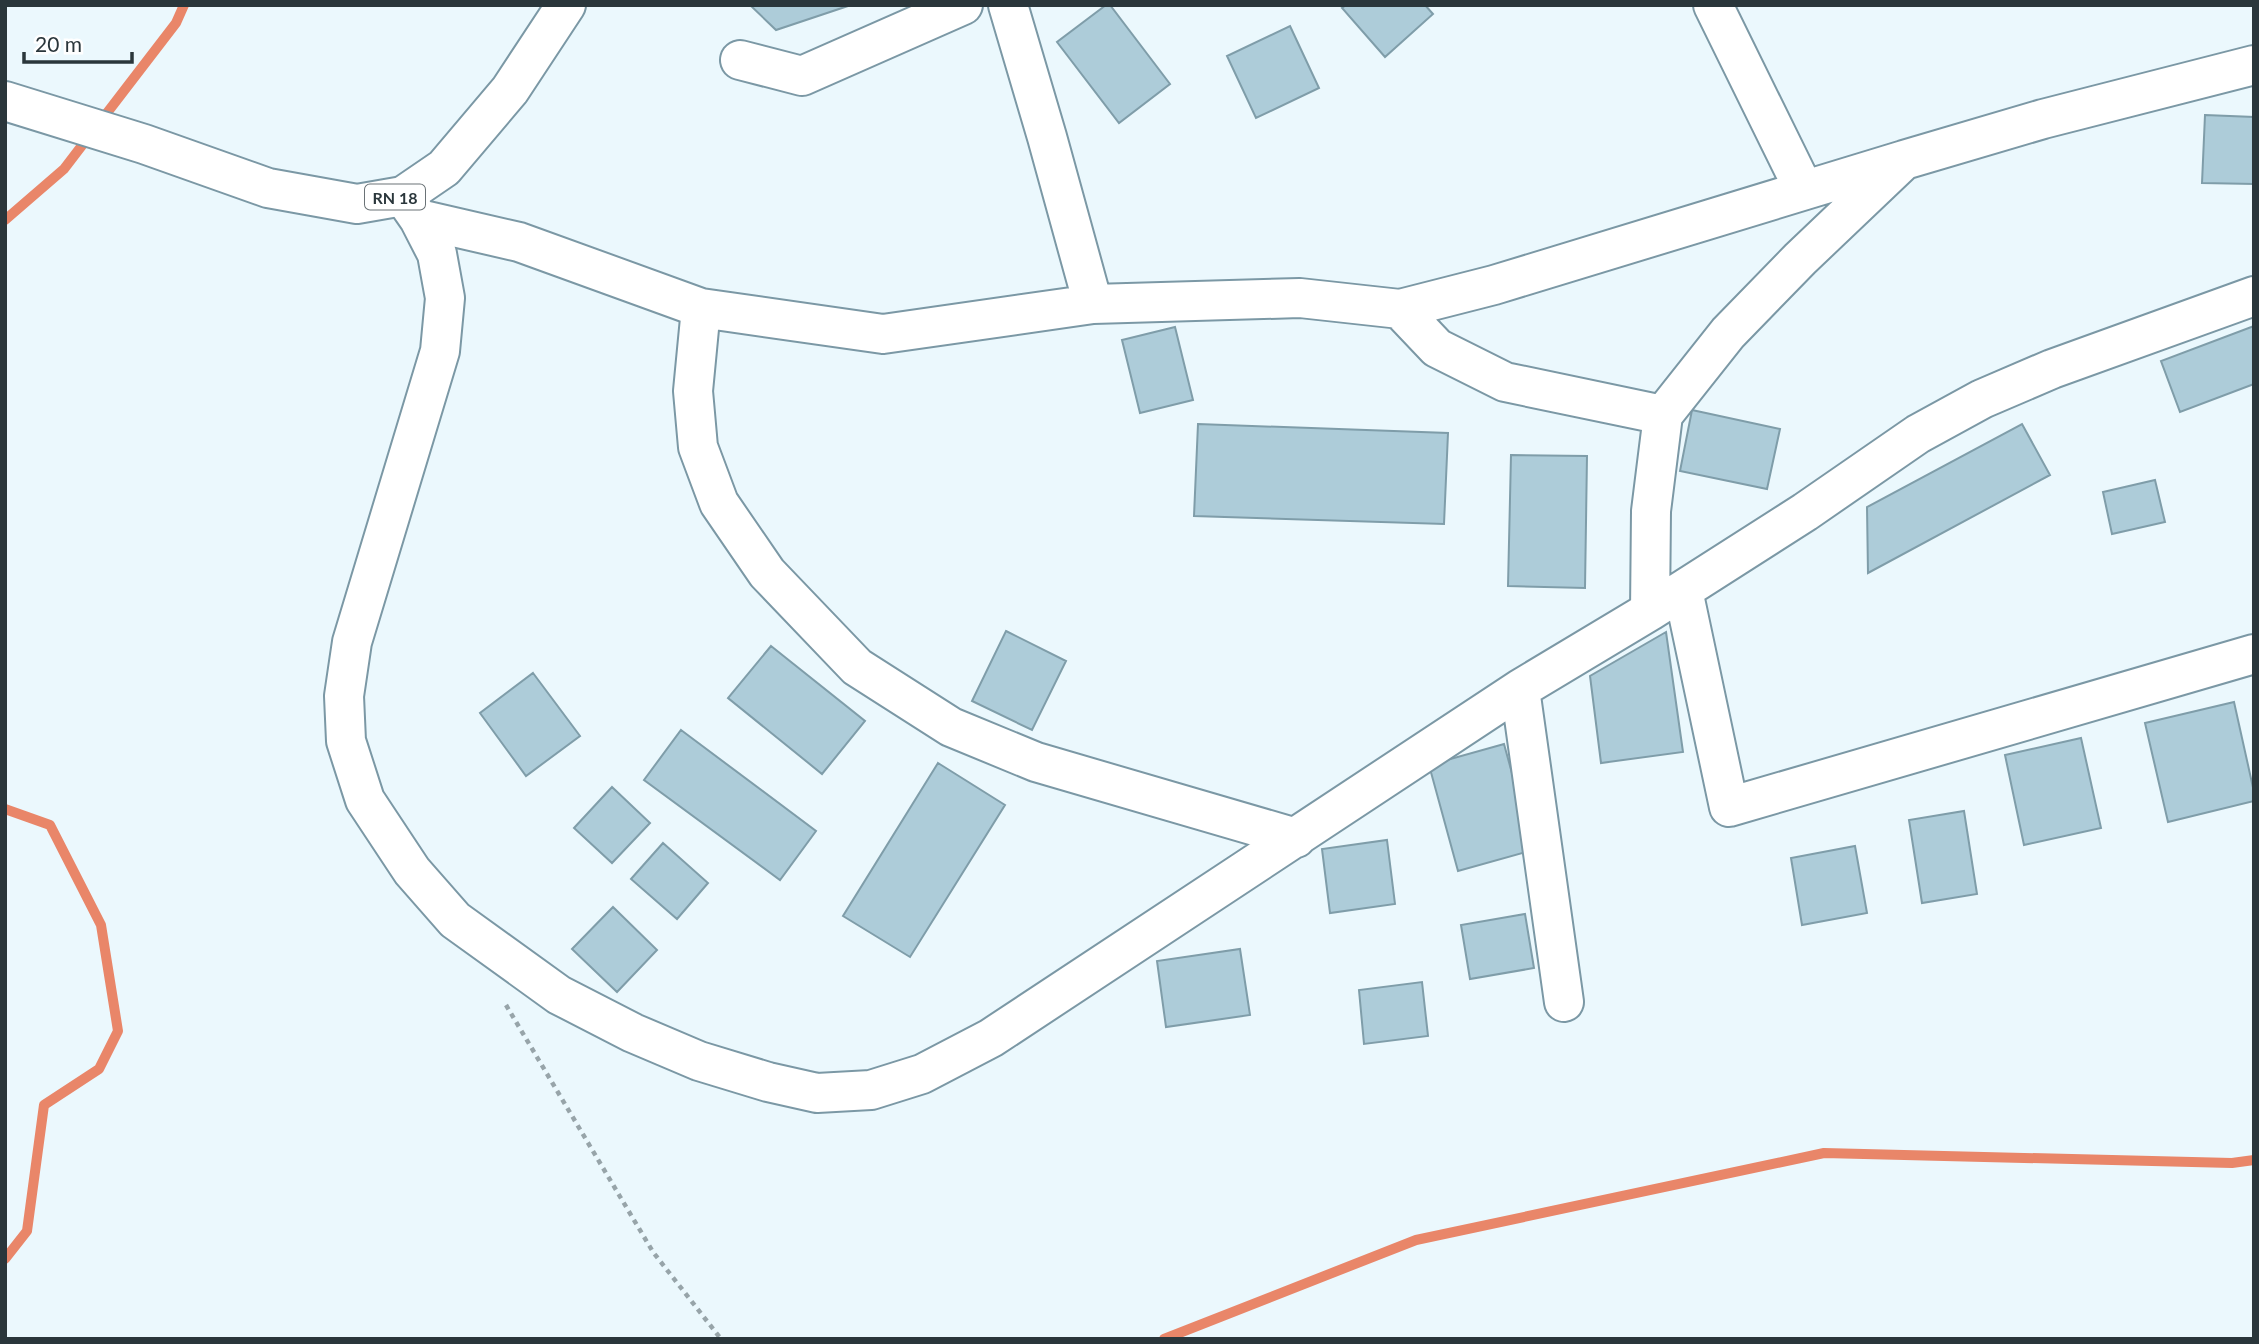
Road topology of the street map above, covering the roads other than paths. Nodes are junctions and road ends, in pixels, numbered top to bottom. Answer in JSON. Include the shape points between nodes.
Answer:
{"nodes":[{"id":1,"x":566,"y":5,"type":"edge"},
{"id":2,"x":963,"y":5,"type":"edge"},
{"id":3,"x":1008,"y":5,"type":"edge"},
{"id":4,"x":1713,"y":5,"type":"edge"},
{"id":5,"x":740,"y":60,"type":"dead end"},
{"id":6,"x":2254,"y":65,"type":"edge"},
{"id":7,"x":5,"y":101,"type":"edge"},
{"id":8,"x":1904,"y":160,"type":"junction"},
{"id":9,"x":1804,"y":190,"type":"junction"},
{"id":10,"x":411,"y":207,"type":"junction"},
{"id":11,"x":2254,"y":296,"type":"edge"},
{"id":12,"x":1093,"y":304,"type":"junction"},
{"id":13,"x":701,"y":307,"type":"junction"},
{"id":14,"x":1400,"y":309,"type":"junction"},
{"id":15,"x":1663,"y":415,"type":"junction"},
{"id":16,"x":1683,"y":590,"type":"junction"},
{"id":17,"x":1650,"y":611,"type":"junction"},
{"id":18,"x":2254,"y":654,"type":"edge"},
{"id":19,"x":1520,"y":689,"type":"junction"},
{"id":20,"x":1296,"y":838,"type":"junction"},
{"id":21,"x":1563,"y":1002,"type":"dead end"}],
"edges":[{"from":1,"to":10,"type":"street","number":"RN 18","via":[[510,90]]},
{"from":2,"to":5,"type":"street","via":[[802,76]]},
{"from":3,"to":12,"type":"street"},
{"from":4,"to":9,"type":"street"},
{"from":6,"to":8,"type":"street"},
{"from":7,"to":10,"type":"street","number":"RN 18","via":[[268,188],[357,204]]},
{"from":8,"to":9,"type":"street"},
{"from":8,"to":15,"type":"street","via":[[1728,333]]},
{"from":9,"to":14,"type":"street","via":[[1494,285]]},
{"from":10,"to":13,"type":"street"},
{"from":10,"to":20,"type":"street","via":[[437,254],[445,298],[440,351],[352,642],[344,696],[346,741],[365,800],[412,871],[454,920],[549,987],[633,1033],[699,1061],[817,1093],[872,1090],[922,1073],[991,1038]]},
{"from":11,"to":16,"type":"street","via":[[1982,399],[1918,434]]},
{"from":12,"to":13,"type":"street","via":[[883,334]]},
{"from":12,"to":14,"type":"street","via":[[1300,298]]},
{"from":13,"to":20,"type":"street","via":[[693,391],[698,447],[719,503],[766,573],[857,667],[951,727],[1036,762]]},
{"from":14,"to":15,"type":"street","via":[[1437,348],[1505,382]]},
{"from":15,"to":17,"type":"street","via":[[1651,511]]},
{"from":16,"to":17,"type":"street"},
{"from":16,"to":18,"type":"street","via":[[1729,807]]},
{"from":17,"to":19,"type":"street"},
{"from":19,"to":20,"type":"street"},
{"from":19,"to":21,"type":"street"}]}
